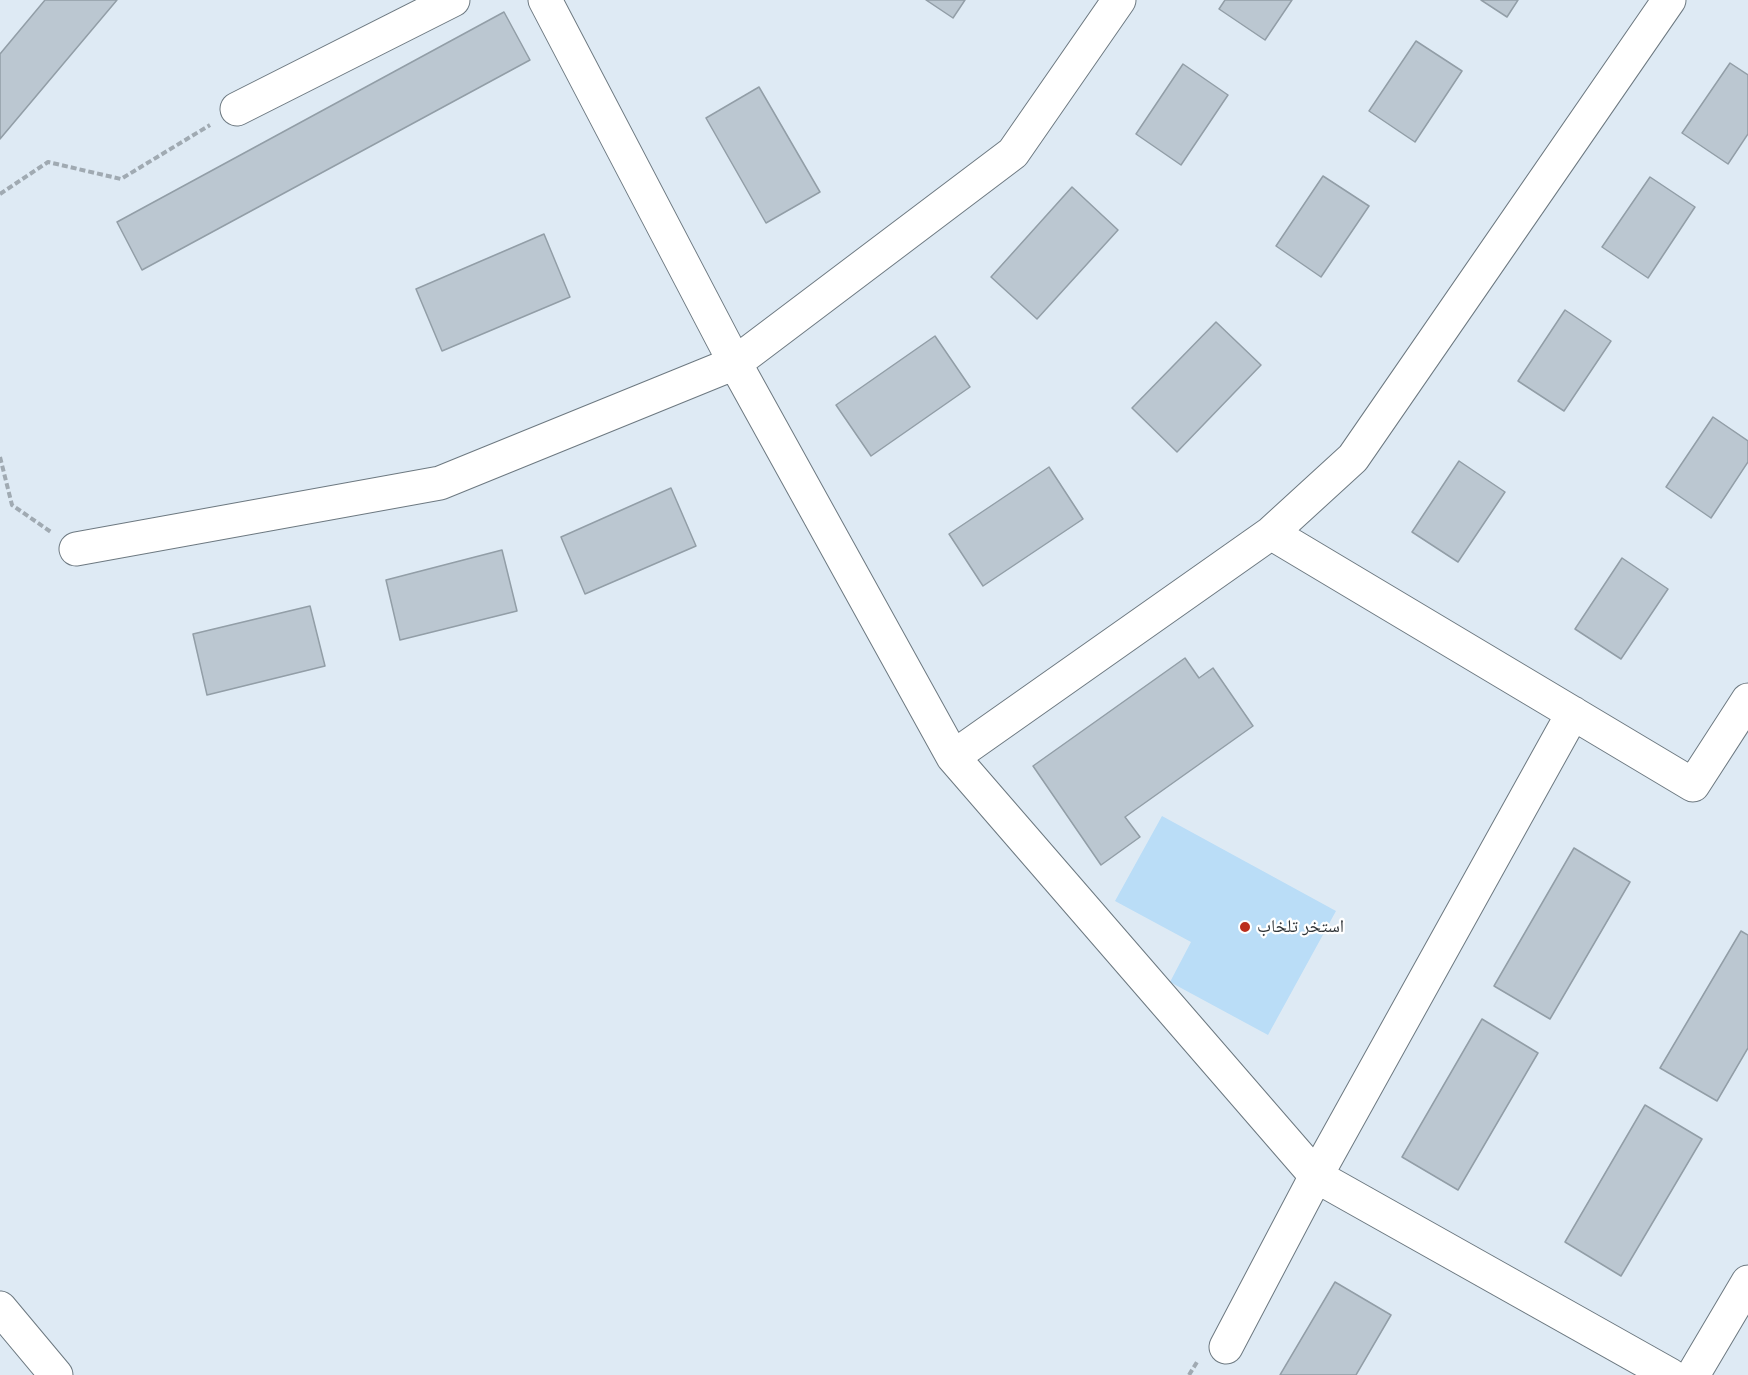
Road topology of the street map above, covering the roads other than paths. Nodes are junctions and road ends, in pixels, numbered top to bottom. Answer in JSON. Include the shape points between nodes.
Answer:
{"nodes":[{"id":1,"x":453,"y":0,"type":"edge"},
{"id":2,"x":545,"y":0,"type":"edge"},
{"id":3,"x":1119,"y":0,"type":"edge"},
{"id":4,"x":1669,"y":0,"type":"edge"},
{"id":5,"x":237,"y":109,"type":"road end"},
{"id":6,"x":735,"y":363,"type":"junction"},
{"id":7,"x":1271,"y":533,"type":"junction"},
{"id":8,"x":76,"y":549,"type":"road end"},
{"id":9,"x":1748,"y":700,"type":"edge"},
{"id":10,"x":1573,"y":713,"type":"junction"},
{"id":11,"x":953,"y":757,"type":"junction"},
{"id":12,"x":1316,"y":1176,"type":"junction"},
{"id":13,"x":1748,"y":1282,"type":"edge"},
{"id":14,"x":0,"y":1308,"type":"edge"},
{"id":15,"x":1226,"y":1347,"type":"dead end"},
{"id":16,"x":56,"y":1375,"type":"edge"},
{"id":17,"x":1670,"y":1375,"type":"edge"},
{"id":18,"x":1693,"y":1375,"type":"edge"}],
"edges":[{"from":1,"to":5,"type":"street"},
{"from":2,"to":6,"type":"street"},
{"from":3,"to":6,"type":"street","via":[[1012,153]]},
{"from":4,"to":7,"type":"street","via":[[1353,458]]},
{"from":6,"to":8,"type":"street","via":[[440,483]]},
{"from":6,"to":11,"type":"street"},
{"from":7,"to":10,"type":"street"},
{"from":7,"to":11,"type":"street"},
{"from":9,"to":10,"type":"street","via":[[1693,785]]},
{"from":10,"to":12,"type":"street"},
{"from":11,"to":12,"type":"street"},
{"from":12,"to":15,"type":"street"},
{"from":12,"to":17,"type":"street"},
{"from":13,"to":18,"type":"street"},
{"from":14,"to":16,"type":"street"}]}
